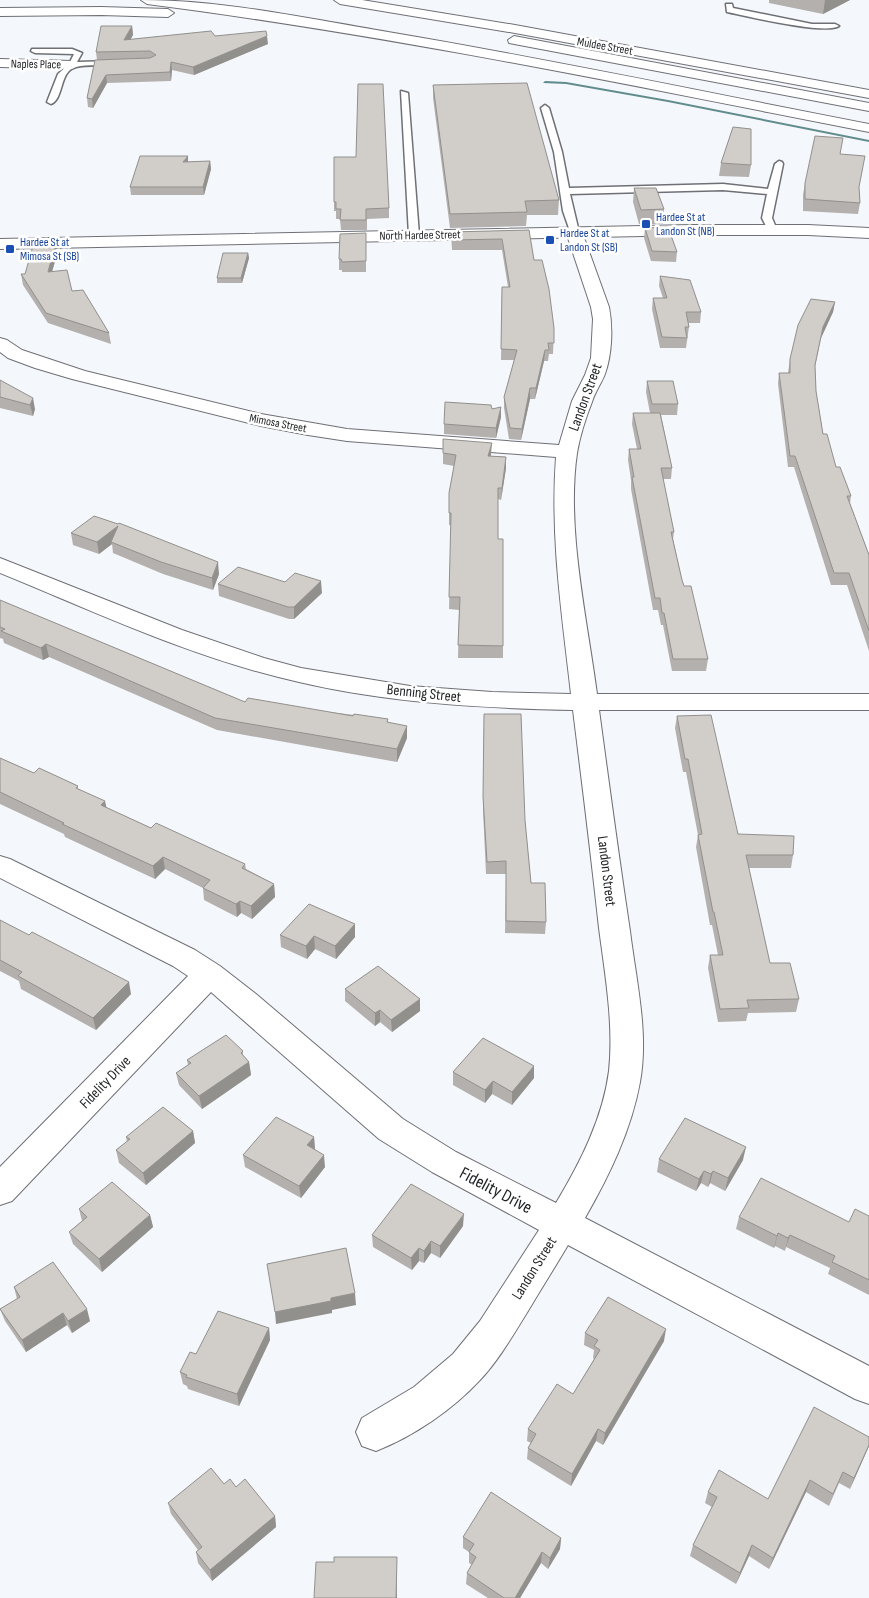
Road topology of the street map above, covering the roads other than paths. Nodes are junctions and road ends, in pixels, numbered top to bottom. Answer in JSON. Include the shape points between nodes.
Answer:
{"nodes":[{"id":1,"x":147,"y":0,"type":"edge"},
{"id":2,"x":334,"y":6,"type":"edge"},
{"id":3,"x":729,"y":6,"type":"dead end"},
{"id":4,"x":0,"y":12,"type":"edge"},
{"id":5,"x":835,"y":26,"type":"dead end"},
{"id":6,"x":354,"y":30,"type":"junction"},
{"id":7,"x":35,"y":51,"type":"dead end"},
{"id":8,"x":0,"y":63,"type":"edge"},
{"id":9,"x":125,"y":63,"type":"edge"},
{"id":10,"x":72,"y":65,"type":"junction"},
{"id":11,"x":404,"y":93,"type":"dead end"},
{"id":12,"x":869,"y":94,"type":"edge"},
{"id":13,"x":51,"y":102,"type":"dead end"},
{"id":14,"x":869,"y":107,"type":"edge"},
{"id":15,"x":545,"y":108,"type":"dead end"},
{"id":16,"x":869,"y":128,"type":"edge"},
{"id":17,"x":779,"y":164,"type":"dead end"},
{"id":18,"x":564,"y":191,"type":"junction"},
{"id":19,"x":772,"y":192,"type":"junction"},
{"id":20,"x":772,"y":230,"type":"junction"},
{"id":21,"x":574,"y":232,"type":"junction"},
{"id":22,"x":869,"y":233,"type":"edge"},
{"id":23,"x":414,"y":235,"type":"junction"},
{"id":24,"x":0,"y":244,"type":"edge"},
{"id":25,"x":0,"y":344,"type":"edge"},
{"id":26,"x":567,"y":452,"type":"junction"},
{"id":27,"x":0,"y":565,"type":"edge"},
{"id":28,"x":587,"y":702,"type":"junction"},
{"id":29,"x":869,"y":702,"type":"edge"},
{"id":30,"x":0,"y":866,"type":"edge"},
{"id":31,"x":209,"y":974,"type":"junction"},
{"id":32,"x":0,"y":1190,"type":"edge"},
{"id":33,"x":562,"y":1224,"type":"junction"},
{"id":34,"x":869,"y":1386,"type":"edge"},
{"id":35,"x":376,"y":1432,"type":"dead end"}],
"edges":[{"from":1,"to":6,"type":"main road"},
{"from":2,"to":12,"type":"main road","name":"Muldee Street","via":[[506,28]]},
{"from":2,"to":14,"type":"main road"},
{"from":3,"to":5,"type":"lane","via":[[730,10],[812,26]]},
{"from":4,"to":6,"type":"main road","via":[[168,13]]},
{"from":6,"to":16,"type":"main road"},
{"from":7,"to":10,"type":"lane","via":[[76,52]]},
{"from":8,"to":10,"type":"main road","name":"Naples Place"},
{"from":9,"to":10,"type":"lane"},
{"from":10,"to":13,"type":"lane","via":[[62,74]]},
{"from":11,"to":23,"type":"lane"},
{"from":15,"to":18,"type":"lane","via":[[558,152]]},
{"from":17,"to":19,"type":"lane"},
{"from":18,"to":19,"type":"lane","via":[[723,187]]},
{"from":18,"to":21,"type":"lane"},
{"from":19,"to":20,"type":"lane","via":[[767,218]]},
{"from":20,"to":21,"type":"main road","name":"North Hardee Street"},
{"from":20,"to":22,"type":"main road","name":"North Hardee Street"},
{"from":21,"to":23,"type":"main road","name":"North Hardee Street"},
{"from":21,"to":26,"type":"main road","name":"Landon Street","via":[[600,307],[601,348],[595,375],[582,401]]},
{"from":23,"to":24,"type":"main road","name":"North Hardee Street"},
{"from":25,"to":26,"type":"main road","name":"Mimosa Street","via":[[15,354],[79,375],[261,420],[347,435]]},
{"from":26,"to":28,"type":"main road","name":"Landon Street","via":[[564,497],[566,552]]},
{"from":27,"to":28,"type":"main road","name":"Benning Street","via":[[173,635],[300,675],[410,694]]},
{"from":28,"to":29,"type":"main road","name":"Benning Street"},
{"from":28,"to":33,"type":"main road","name":"Landon Street","via":[[626,1037],[623,1082],[612,1128],[592,1174]]},
{"from":30,"to":31,"type":"main road","name":"Fidelity Drive","via":[[184,958]]},
{"from":31,"to":32,"type":"main road","name":"Fidelity Drive"},
{"from":31,"to":33,"type":"main road","name":"Fidelity Drive","via":[[391,1129],[444,1162]]},
{"from":33,"to":34,"type":"main road","name":"Fidelity Drive"},
{"from":33,"to":35,"type":"main road","name":"Landon Street","via":[[487,1342],[458,1376],[417,1409]]}]}
